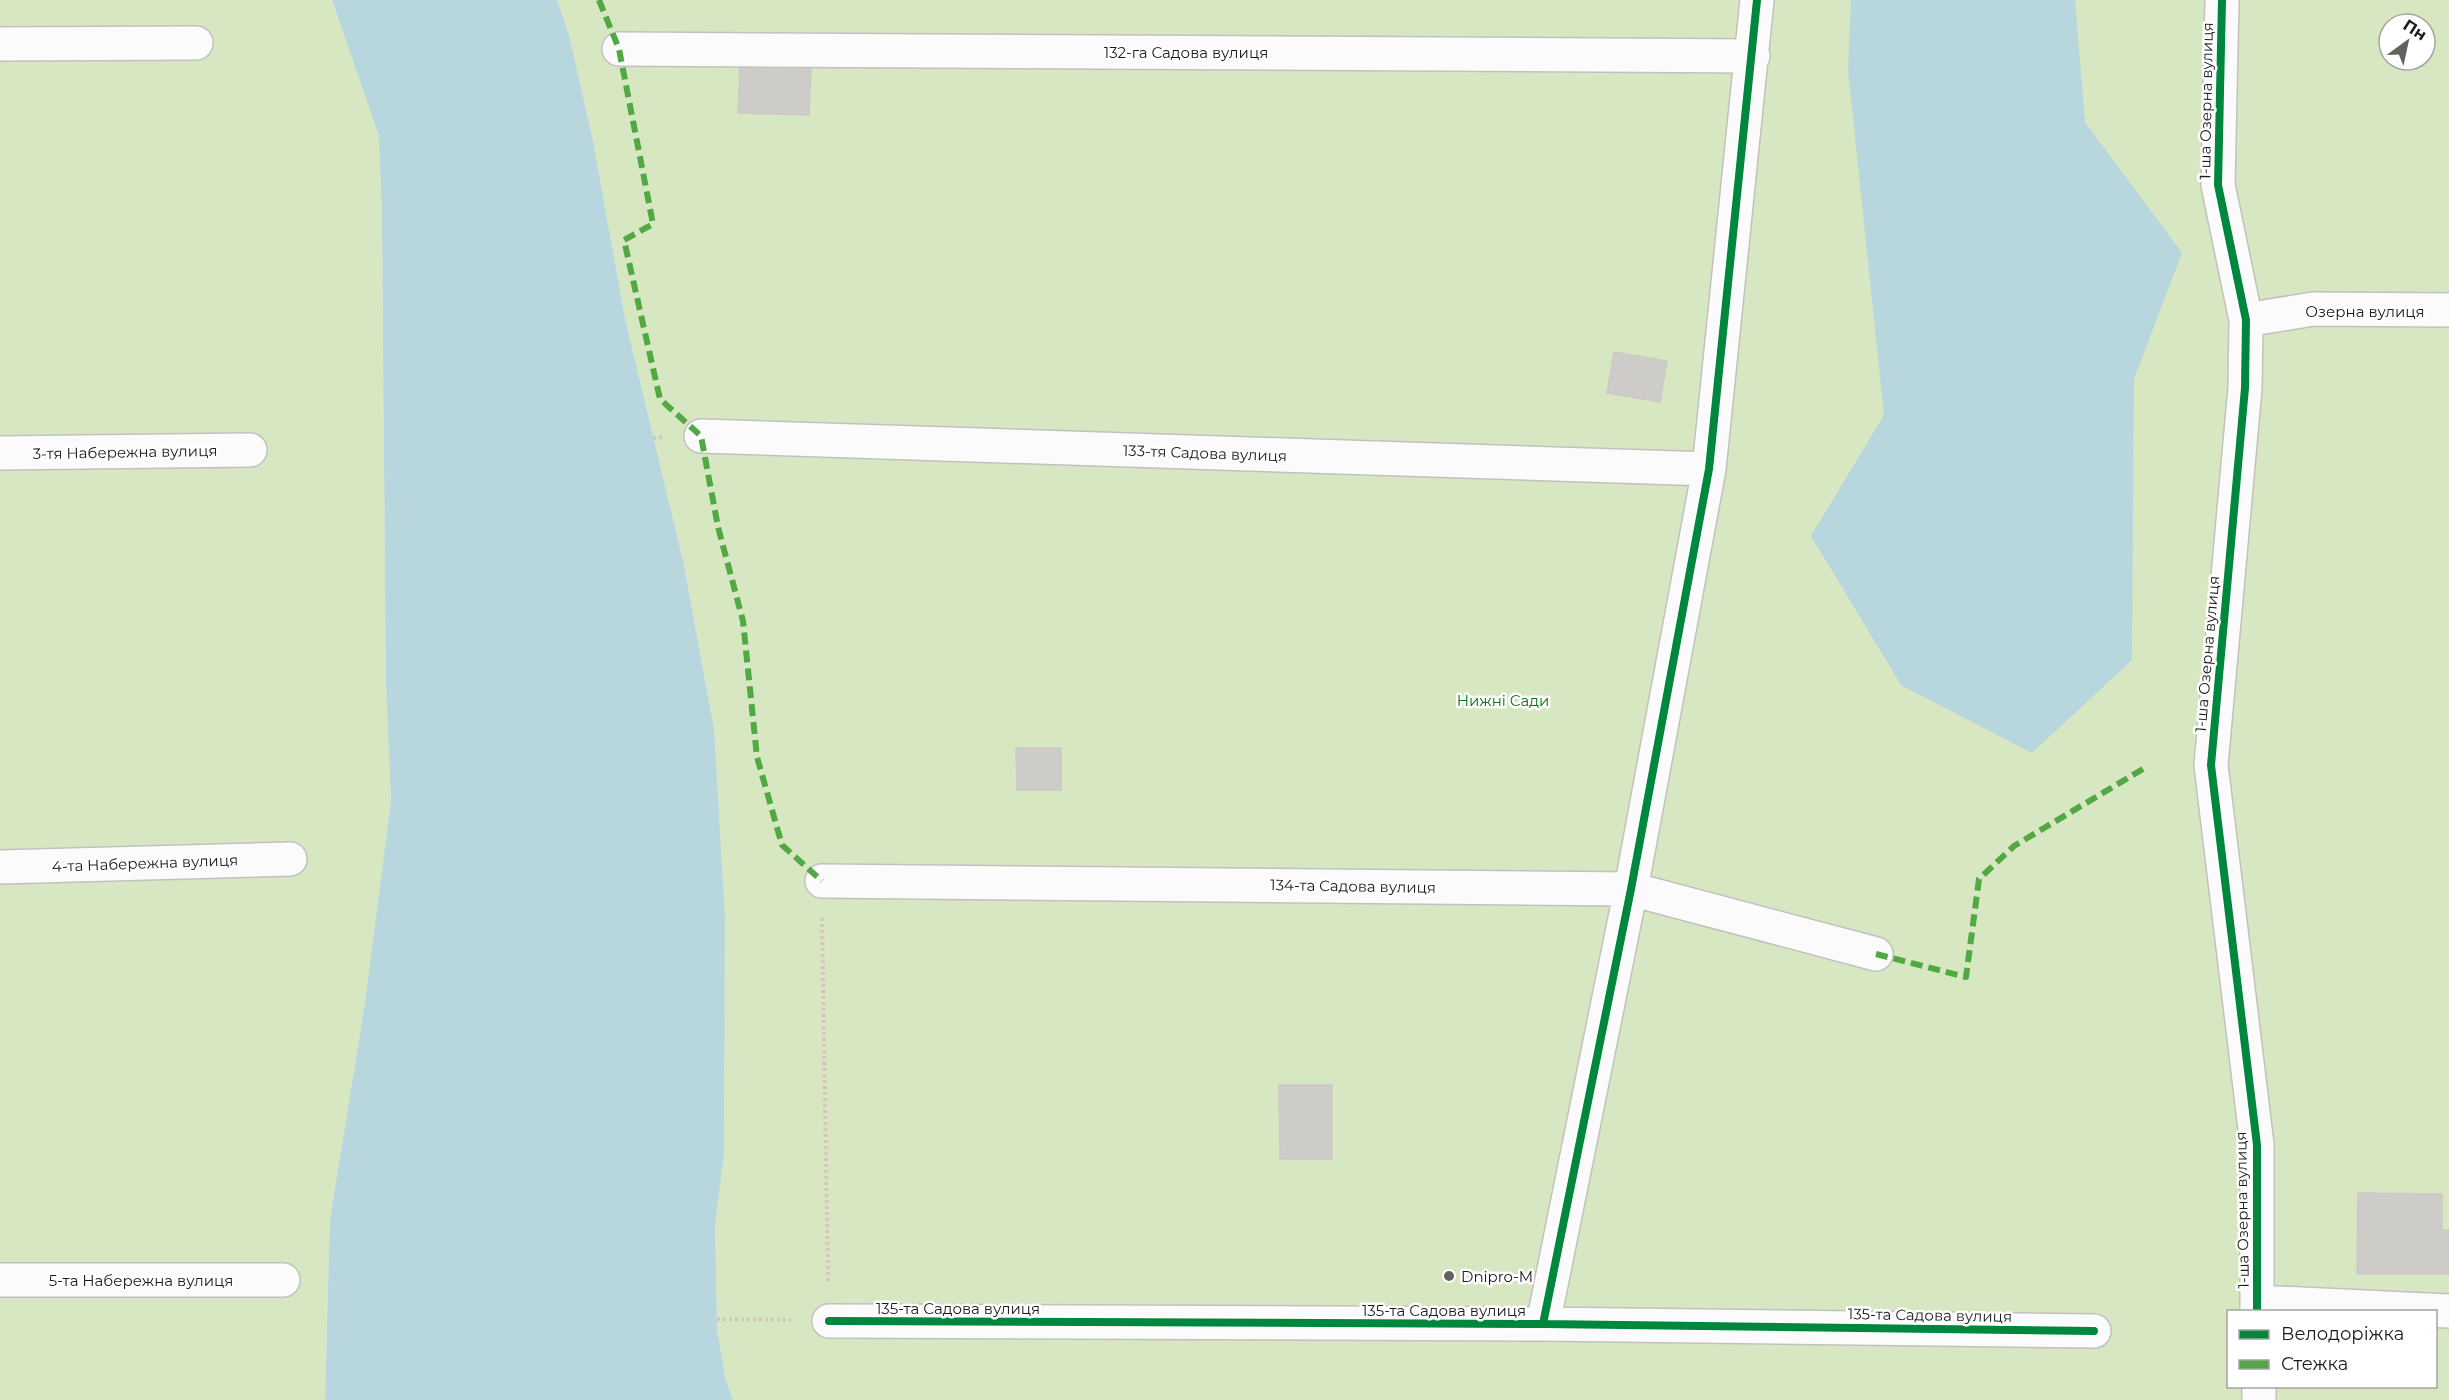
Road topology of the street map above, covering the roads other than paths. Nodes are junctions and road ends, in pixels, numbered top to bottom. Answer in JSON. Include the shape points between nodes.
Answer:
{"nodes":[{"id":1,"x":1757,"y":0,"type":"edge"},
{"id":2,"x":2222,"y":0,"type":"edge"},
{"id":3,"x":196,"y":43,"type":"dead end"},
{"id":4,"x":0,"y":44,"type":"edge"},
{"id":5,"x":619,"y":49,"type":"dead end"},
{"id":6,"x":1753,"y":56,"type":"junction"},
{"id":7,"x":2449,"y":310,"type":"edge"},
{"id":8,"x":2246,"y":320,"type":"junction"},
{"id":9,"x":701,"y":436,"type":"dead end"},
{"id":10,"x":250,"y":450,"type":"dead end"},
{"id":11,"x":0,"y":453,"type":"edge"},
{"id":12,"x":1709,"y":469,"type":"junction"},
{"id":13,"x":290,"y":859,"type":"dead end"},
{"id":14,"x":0,"y":867,"type":"edge"},
{"id":15,"x":822,"y":881,"type":"road end"},
{"id":16,"x":1631,"y":889,"type":"junction"},
{"id":17,"x":1876,"y":954,"type":"dead end"},
{"id":18,"x":0,"y":1280,"type":"edge"},
{"id":19,"x":283,"y":1280,"type":"dead end"},
{"id":20,"x":2257,"y":1307,"type":"edge"},
{"id":21,"x":2401,"y":1310,"type":"edge"},
{"id":22,"x":829,"y":1321,"type":"road end"},
{"id":23,"x":1543,"y":1324,"type":"junction"},
{"id":24,"x":2094,"y":1331,"type":"dead end"}],
"edges":[{"from":1,"to":6,"type":"street"},
{"from":2,"to":8,"type":"street","name":"1-ша Озерна вулиця","via":[[2218,185]]},
{"from":3,"to":4,"type":"street"},
{"from":5,"to":6,"type":"street","name":"132-га Садова вулиця"},
{"from":6,"to":12,"type":"street"},
{"from":7,"to":8,"type":"street","name":"Озерна вулиця","via":[[2313,309]]},
{"from":8,"to":20,"type":"street","name":"1-ша Озерна вулиця","via":[[2245,388],[2211,765],[2258,1145]]},
{"from":9,"to":12,"type":"street","name":"133-тя Садова вулиця"},
{"from":10,"to":11,"type":"street","name":"3-тя Набережна вулиця"},
{"from":12,"to":16,"type":"street"},
{"from":13,"to":14,"type":"street","name":"4-та Набережна вулиця"},
{"from":15,"to":16,"type":"street","name":"134-та Садова вулиця"},
{"from":16,"to":17,"type":"street","name":"134-та Садова вулиця"},
{"from":16,"to":23,"type":"street"},
{"from":18,"to":19,"type":"street","name":"5-та Набережна вулиця"},
{"from":20,"to":21,"type":"street"},
{"from":22,"to":23,"type":"street","name":"135-та Садова вулиця"},
{"from":23,"to":24,"type":"street","name":"135-та Садова вулиця"}]}
